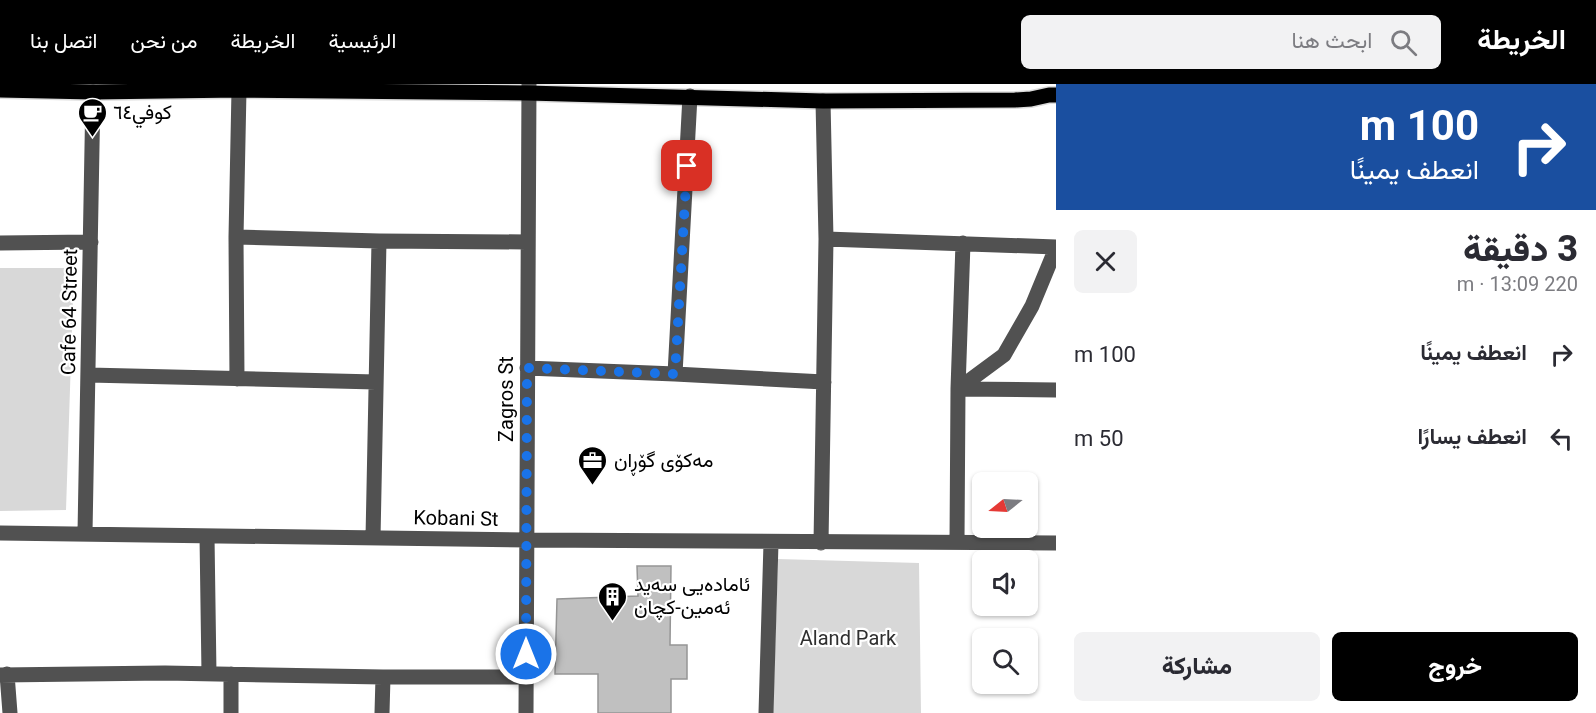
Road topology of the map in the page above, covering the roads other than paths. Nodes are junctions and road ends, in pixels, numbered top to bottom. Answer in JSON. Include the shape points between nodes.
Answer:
{"nodes":[{"id":1,"x":491,"y":88,"type":"edge"},
{"id":2,"x":528,"y":88,"type":"edge"},
{"id":3,"x":0,"y":90,"type":"edge"},
{"id":4,"x":239,"y":90,"type":"junction"},
{"id":5,"x":1052,"y":91,"type":"edge"},
{"id":6,"x":93,"y":92,"type":"junction"},
{"id":7,"x":690,"y":96,"type":"junction"},
{"id":8,"x":824,"y":101,"type":"junction"},
{"id":9,"x":236,"y":237,"type":"junction"},
{"id":10,"x":826,"y":239,"type":"junction"},
{"id":11,"x":379,"y":241,"type":"junction"},
{"id":12,"x":91,"y":242,"type":"junction"},
{"id":13,"x":527,"y":242,"type":"junction"},
{"id":14,"x":0,"y":243,"type":"edge"},
{"id":15,"x":963,"y":243,"type":"junction"},
{"id":16,"x":1056,"y":247,"type":"edge"},
{"id":17,"x":527,"y":368,"type":"junction"},
{"id":18,"x":675,"y":374,"type":"junction"},
{"id":19,"x":88,"y":375,"type":"junction"},
{"id":20,"x":237,"y":379,"type":"junction"},
{"id":21,"x":376,"y":382,"type":"junction"},
{"id":22,"x":824,"y":382,"type":"junction"},
{"id":23,"x":958,"y":388,"type":"junction"},
{"id":24,"x":1056,"y":390,"type":"edge"},
{"id":25,"x":0,"y":533,"type":"edge"},
{"id":26,"x":86,"y":533,"type":"junction"},
{"id":27,"x":207,"y":536,"type":"junction"},
{"id":28,"x":373,"y":538,"type":"junction"},
{"id":29,"x":528,"y":540,"type":"junction"},
{"id":30,"x":957,"y":542,"type":"junction"},
{"id":31,"x":771,"y":543,"type":"junction"},
{"id":32,"x":820,"y":543,"type":"junction"},
{"id":33,"x":1056,"y":543,"type":"edge"},
{"id":34,"x":209,"y":674,"type":"junction"},
{"id":35,"x":231,"y":674,"type":"junction"},
{"id":36,"x":4,"y":675,"type":"edge"},
{"id":37,"x":526,"y":676,"type":"junction"},
{"id":38,"x":383,"y":677,"type":"junction"},
{"id":39,"x":10,"y":713,"type":"edge"},
{"id":40,"x":231,"y":713,"type":"edge"},
{"id":41,"x":382,"y":713,"type":"edge"},
{"id":42,"x":526,"y":713,"type":"edge"},
{"id":43,"x":766,"y":713,"type":"edge"}],
"edges":[{"from":1,"to":2,"type":"main road"},
{"from":1,"to":4,"type":"main road"},
{"from":2,"to":7,"type":"main road"},
{"from":2,"to":13,"type":"street","name":"Zagros St"},
{"from":3,"to":6,"type":"main road"},
{"from":4,"to":6,"type":"main road"},
{"from":4,"to":9,"type":"street"},
{"from":5,"to":8,"type":"main road","via":[[1015,100]]},
{"from":6,"to":12,"type":"street","name":"Cafe 64 Street"},
{"from":7,"to":8,"type":"main road"},
{"from":7,"to":18,"type":"street"},
{"from":8,"to":10,"type":"street"},
{"from":9,"to":11,"type":"street"},
{"from":9,"to":20,"type":"street"},
{"from":10,"to":15,"type":"street"},
{"from":10,"to":22,"type":"street"},
{"from":11,"to":13,"type":"street"},
{"from":11,"to":21,"type":"street"},
{"from":12,"to":14,"type":"street"},
{"from":12,"to":19,"type":"street","name":"Cafe 64 Street"},
{"from":13,"to":17,"type":"street","name":"Zagros St"},
{"from":15,"to":16,"type":"street"},
{"from":15,"to":23,"type":"street"},
{"from":16,"to":23,"type":"street","via":[[1032,306],[1004,355]]},
{"from":17,"to":18,"type":"street"},
{"from":17,"to":29,"type":"street","name":"Zagros St"},
{"from":18,"to":22,"type":"street"},
{"from":19,"to":20,"type":"street"},
{"from":19,"to":26,"type":"street","name":"Cafe 64 Street"},
{"from":20,"to":21,"type":"street"},
{"from":21,"to":28,"type":"street"},
{"from":22,"to":32,"type":"street"},
{"from":23,"to":24,"type":"street"},
{"from":23,"to":30,"type":"street"},
{"from":25,"to":26,"type":"street","name":"Kobani St"},
{"from":26,"to":27,"type":"street","name":"Kobani St"},
{"from":27,"to":28,"type":"street","name":"Kobani St"},
{"from":27,"to":34,"type":"street"},
{"from":28,"to":29,"type":"street","name":"Kobani St"},
{"from":29,"to":31,"type":"street","name":"Kobani St"},
{"from":29,"to":37,"type":"street","name":"Zagros St"},
{"from":30,"to":32,"type":"street","name":"Kobani St"},
{"from":30,"to":33,"type":"street","name":"Kobani St"},
{"from":31,"to":32,"type":"street","name":"Kobani St"},
{"from":31,"to":43,"type":"street"},
{"from":34,"to":35,"type":"street"},
{"from":34,"to":36,"type":"street"},
{"from":35,"to":38,"type":"street"},
{"from":35,"to":40,"type":"street"},
{"from":36,"to":39,"type":"street"},
{"from":37,"to":38,"type":"street"},
{"from":37,"to":42,"type":"street","name":"Zagros St"},
{"from":38,"to":41,"type":"street"}]}
